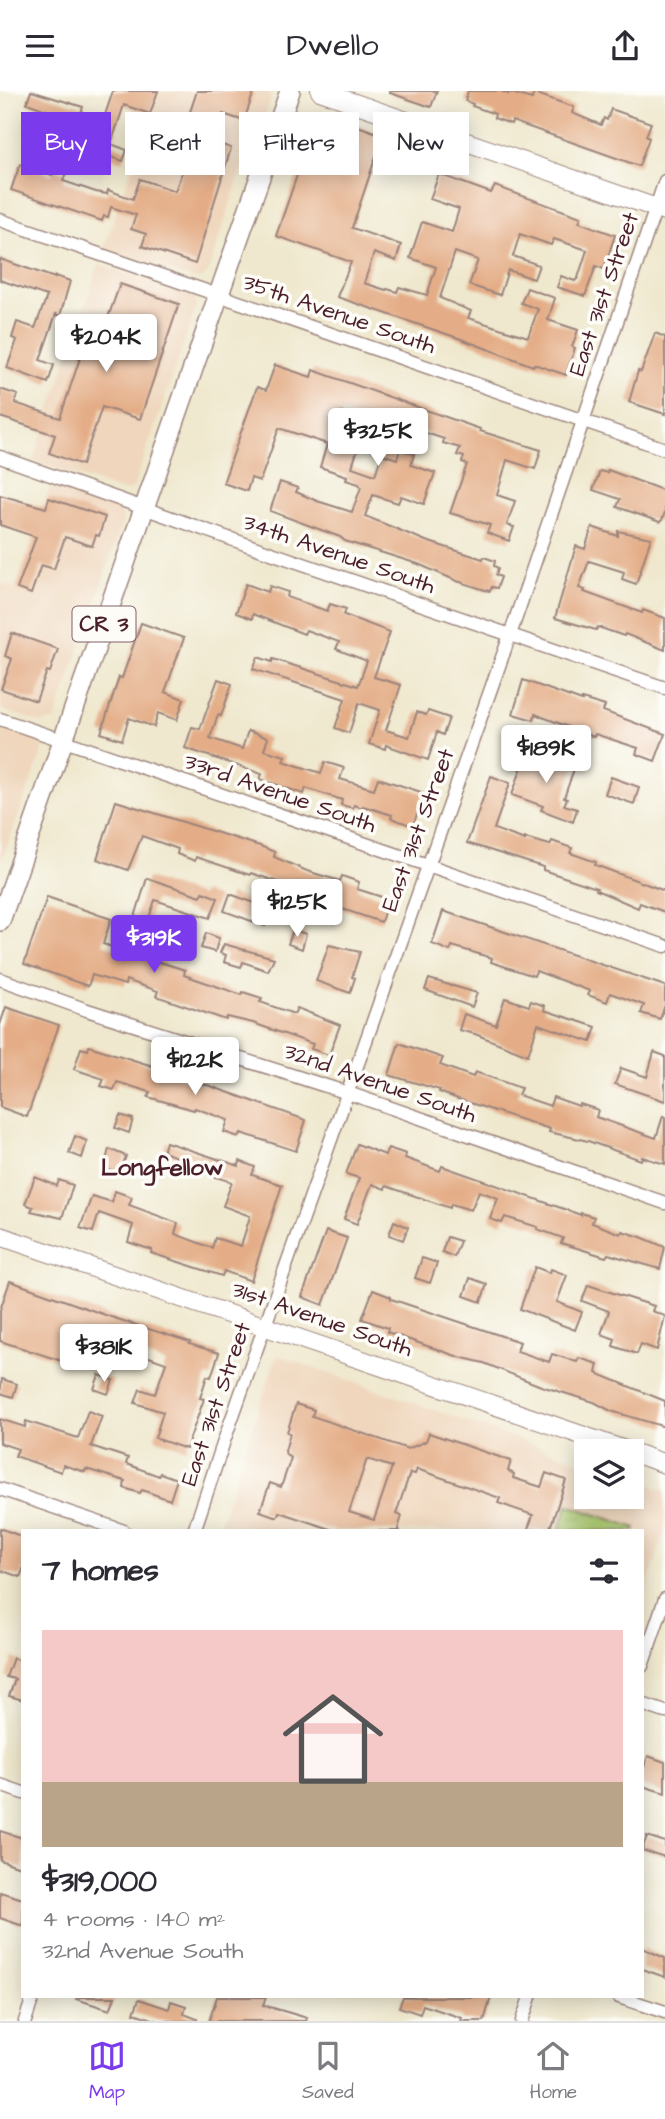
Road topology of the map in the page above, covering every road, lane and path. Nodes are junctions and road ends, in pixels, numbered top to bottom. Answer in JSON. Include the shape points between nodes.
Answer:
{"nodes":[{"id":1,"x":290,"y":91,"type":"edge"},
{"id":2,"x":320,"y":91,"type":"edge"},
{"id":3,"x":665,"y":181,"type":"edge"},
{"id":4,"x":660,"y":209,"type":"edge"},
{"id":5,"x":0,"y":220,"type":"edge"},
{"id":6,"x":218,"y":294,"type":"junction"},
{"id":7,"x":583,"y":421,"type":"junction"},
{"id":8,"x":665,"y":449,"type":"edge"},
{"id":9,"x":0,"y":457,"type":"edge"},
{"id":10,"x":144,"y":506,"type":"junction"},
{"id":11,"x":510,"y":635,"type":"junction"},
{"id":12,"x":665,"y":688,"type":"edge"},
{"id":13,"x":0,"y":719,"type":"edge"},
{"id":14,"x":62,"y":741,"type":"junction"},
{"id":15,"x":427,"y":866,"type":"junction"},
{"id":16,"x":0,"y":921,"type":"edge"},
{"id":17,"x":665,"y":946,"type":"edge"},
{"id":18,"x":0,"y":979,"type":"edge"},
{"id":19,"x":348,"y":1093,"type":"junction"},
{"id":20,"x":665,"y":1203,"type":"edge"},
{"id":21,"x":0,"y":1236,"type":"edge"},
{"id":22,"x":265,"y":1325,"type":"junction"},
{"id":23,"x":595,"y":1439,"type":"edge"},
{"id":24,"x":644,"y":1456,"type":"edge"},
{"id":25,"x":665,"y":1464,"type":"edge"},
{"id":26,"x":0,"y":1489,"type":"edge"},
{"id":27,"x":118,"y":1529,"type":"edge"},
{"id":28,"x":195,"y":1529,"type":"edge"},
{"id":29,"x":665,"y":1599,"type":"edge"},
{"id":30,"x":644,"y":1660,"type":"edge"},
{"id":31,"x":644,"y":1705,"type":"edge"},
{"id":32,"x":665,"y":1712,"type":"edge"},
{"id":33,"x":0,"y":1785,"type":"edge"},
{"id":34,"x":21,"y":1792,"type":"edge"},
{"id":35,"x":33,"y":1998,"type":"edge"},
{"id":36,"x":530,"y":1998,"type":"edge"},
{"id":37,"x":622,"y":1998,"type":"edge"},
{"id":38,"x":665,"y":2012,"type":"edge"},
{"id":39,"x":25,"y":2021,"type":"edge"},
{"id":40,"x":522,"y":2021,"type":"edge"}],
"edges":[{"from":1,"to":6,"type":"main road","number":"CR 3"},
{"from":2,"to":4,"type":"street"},
{"from":3,"to":4,"type":"street","name":"East 31st Street"},
{"from":4,"to":7,"type":"street","name":"East 31st Street"},
{"from":5,"to":6,"type":"street","name":"35th Avenue South"},
{"from":6,"to":7,"type":"street","name":"35th Avenue South"},
{"from":6,"to":10,"type":"main road","number":"CR 3"},
{"from":7,"to":8,"type":"street","name":"35th Avenue South"},
{"from":7,"to":11,"type":"street","name":"East 31st Street"},
{"from":9,"to":10,"type":"street","name":"34th Avenue South"},
{"from":10,"to":11,"type":"street","name":"34th Avenue South"},
{"from":10,"to":14,"type":"main road","number":"CR 3"},
{"from":11,"to":12,"type":"street","name":"34th Avenue South"},
{"from":11,"to":15,"type":"street","name":"East 31st Street"},
{"from":13,"to":14,"type":"street","name":"33rd Avenue South"},
{"from":14,"to":15,"type":"street","name":"33rd Avenue South"},
{"from":14,"to":16,"type":"main road","number":"CR 3"},
{"from":15,"to":17,"type":"street","name":"33rd Avenue South"},
{"from":15,"to":19,"type":"street","name":"East 31st Street"},
{"from":18,"to":19,"type":"street","name":"32nd Avenue South"},
{"from":19,"to":20,"type":"street","name":"32nd Avenue South"},
{"from":19,"to":22,"type":"street","name":"East 31st Street"},
{"from":21,"to":22,"type":"street","name":"31st Avenue South"},
{"from":22,"to":23,"type":"street","name":"31st Avenue South"},
{"from":22,"to":28,"type":"street","name":"East 31st Street"},
{"from":24,"to":25,"type":"street","name":"31st Avenue South"},
{"from":26,"to":27,"type":"street"},
{"from":29,"to":30,"type":"street"},
{"from":31,"to":32,"type":"street"},
{"from":33,"to":34,"type":"street"},
{"from":35,"to":39,"type":"street"},
{"from":36,"to":40,"type":"street"},
{"from":37,"to":38,"type":"street"}]}
